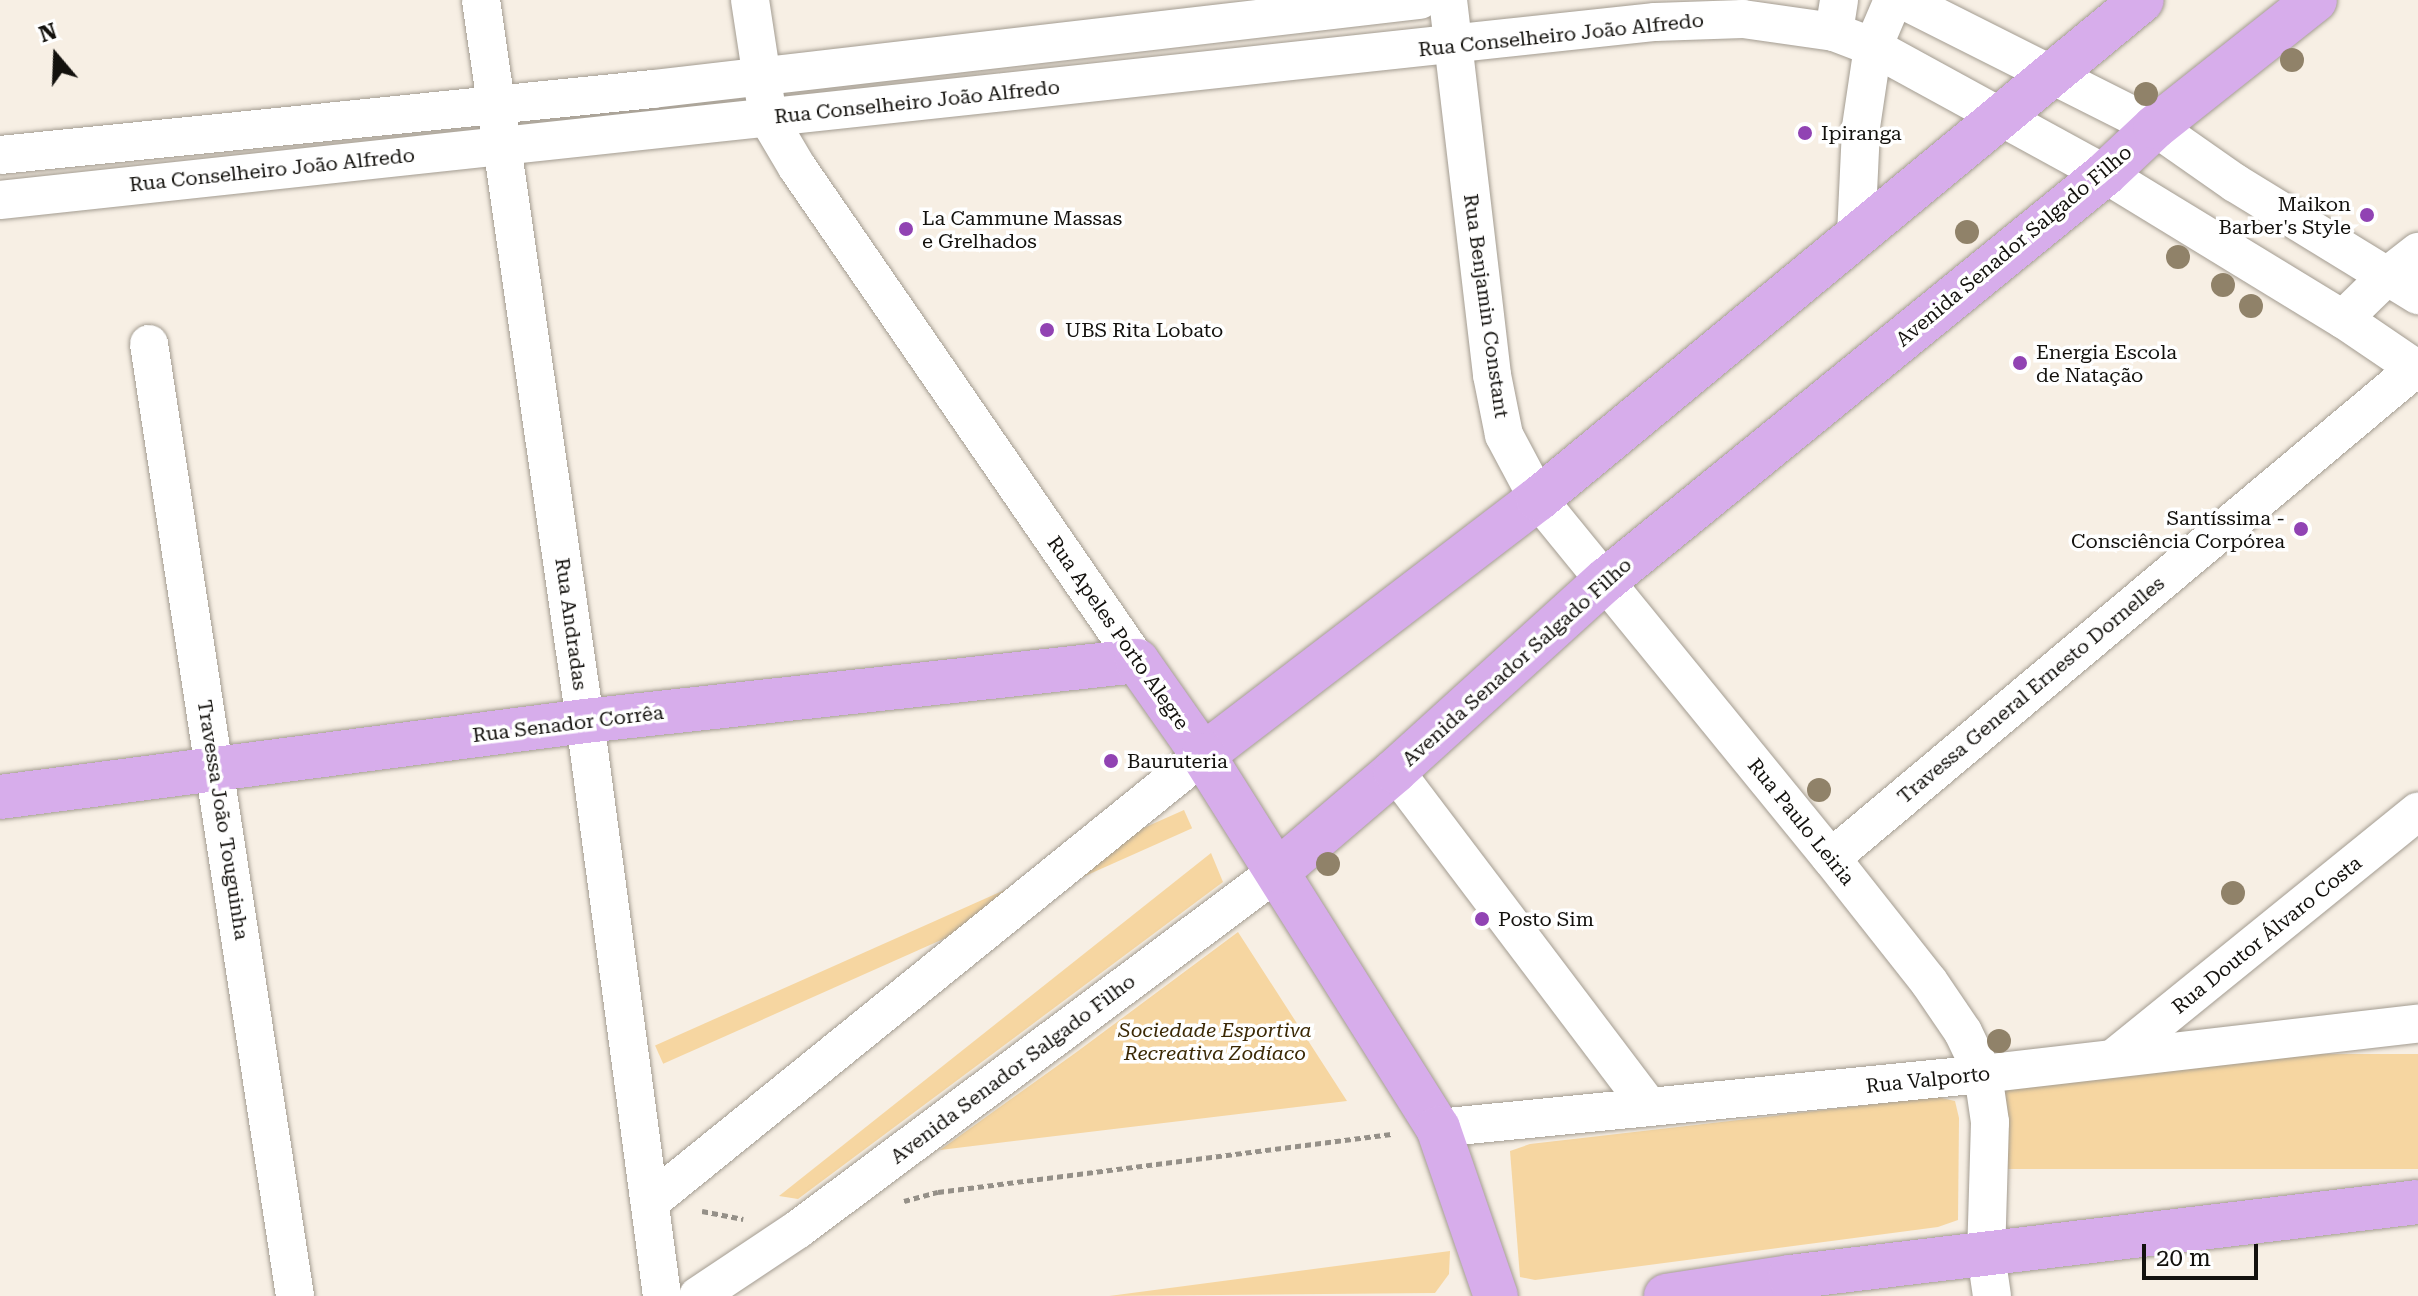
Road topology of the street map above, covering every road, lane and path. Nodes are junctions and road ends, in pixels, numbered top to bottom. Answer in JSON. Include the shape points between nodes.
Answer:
{"nodes":[{"id":1,"x":481,"y":0,"type":"edge"},
{"id":2,"x":750,"y":0,"type":"edge"},
{"id":3,"x":1420,"y":0,"type":"edge"},
{"id":4,"x":1448,"y":0,"type":"edge"},
{"id":5,"x":1893,"y":0,"type":"edge"},
{"id":6,"x":1903,"y":0,"type":"edge"},
{"id":7,"x":2142,"y":0,"type":"edge"},
{"id":8,"x":2315,"y":0,"type":"edge"},
{"id":9,"x":1836,"y":16,"type":"edge"},
{"id":10,"x":1268,"y":20,"type":"junction"},
{"id":11,"x":1453,"y":45,"type":"junction"},
{"id":12,"x":1873,"y":47,"type":"junction"},
{"id":13,"x":990,"y":49,"type":"junction"},
{"id":14,"x":1274,"y":65,"type":"junction"},
{"id":15,"x":761,"y":75,"type":"junction"},
{"id":16,"x":2051,"y":77,"type":"junction"},
{"id":17,"x":653,"y":89,"type":"junction"},
{"id":18,"x":996,"y":94,"type":"junction"},
{"id":19,"x":497,"y":104,"type":"junction"},
{"id":20,"x":2005,"y":117,"type":"junction"},
{"id":21,"x":768,"y":118,"type":"junction"},
{"id":22,"x":283,"y":127,"type":"junction"},
{"id":23,"x":2155,"y":127,"type":"junction"},
{"id":24,"x":657,"y":129,"type":"junction"},
{"id":25,"x":125,"y":142,"type":"junction"},
{"id":26,"x":502,"y":145,"type":"junction"},
{"id":27,"x":0,"y":155,"type":"edge"},
{"id":28,"x":287,"y":168,"type":"junction"},
{"id":29,"x":2105,"y":174,"type":"junction"},
{"id":30,"x":130,"y":185,"type":"junction"},
{"id":31,"x":0,"y":200,"type":"edge"},
{"id":32,"x":1856,"y":235,"type":"junction"},
{"id":33,"x":2418,"y":252,"type":"edge"},
{"id":34,"x":2402,"y":286,"type":"edge"},
{"id":35,"x":2343,"y":319,"type":"junction"},
{"id":36,"x":149,"y":344,"type":"dead end"},
{"id":37,"x":2417,"y":369,"type":"edge"},
{"id":38,"x":1538,"y":499,"type":"junction"},
{"id":39,"x":1606,"y":580,"type":"junction"},
{"id":40,"x":1137,"y":661,"type":"junction"},
{"id":41,"x":585,"y":721,"type":"junction"},
{"id":42,"x":1203,"y":755,"type":"junction"},
{"id":43,"x":215,"y":770,"type":"junction"},
{"id":44,"x":1395,"y":771,"type":"junction"},
{"id":45,"x":0,"y":797,"type":"edge"},
{"id":46,"x":2418,"y":812,"type":"edge"},
{"id":47,"x":1831,"y":858,"type":"junction"},
{"id":48,"x":1278,"y":871,"type":"junction"},
{"id":49,"x":2418,"y":1024,"type":"edge"},
{"id":50,"x":2115,"y":1057,"type":"junction"},
{"id":51,"x":1983,"y":1074,"type":"junction"},
{"id":52,"x":1649,"y":1107,"type":"junction"},
{"id":53,"x":1438,"y":1128,"type":"junction"},
{"id":54,"x":650,"y":1202,"type":"junction"},
{"id":55,"x":2418,"y":1202,"type":"edge"},
{"id":56,"x":896,"y":1203,"type":"dead end"},
{"id":57,"x":797,"y":1230,"type":"junction"},
{"id":58,"x":1989,"y":1276,"type":"edge"},
{"id":59,"x":1793,"y":1287,"type":"edge"},
{"id":60,"x":295,"y":1296,"type":"edge"},
{"id":61,"x":662,"y":1296,"type":"edge"},
{"id":62,"x":698,"y":1296,"type":"edge"},
{"id":63,"x":1496,"y":1296,"type":"edge"},
{"id":64,"x":1666,"y":1296,"type":"edge"}],
"edges":[{"from":1,"to":19,"type":"street","name":"Rua Andradas"},
{"from":2,"to":15,"type":"street"},
{"from":3,"to":10,"type":"street","name":"Rua Conselheiro João Alfredo"},
{"from":4,"to":11,"type":"street","name":"Rua Benjamin Constant"},
{"from":5,"to":12,"type":"street"},
{"from":6,"to":16,"type":"street"},
{"from":7,"to":16,"type":"main road"},
{"from":8,"to":23,"type":"main road","name":"Avenida Senador Salgado Filho"},
{"from":9,"to":11,"type":"street","name":"Rua Conselheiro João Alfredo","via":[[1655,22]]},
{"from":9,"to":12,"type":"street","name":"Rua Conselheiro João Alfredo"},
{"from":10,"to":13,"type":"street","name":"Rua Conselheiro João Alfredo"},
{"from":10,"to":14,"type":"street"},
{"from":11,"to":14,"type":"street","name":"Rua Conselheiro João Alfredo"},
{"from":11,"to":38,"type":"street","name":"Rua Benjamin Constant","via":[[1492,375],[1504,435]]},
{"from":12,"to":20,"type":"street","name":"Rua Conselheiro João Alfredo"},
{"from":12,"to":32,"type":"street","via":[[1861,127]]},
{"from":13,"to":15,"type":"street","name":"Rua Conselheiro João Alfredo"},
{"from":13,"to":18,"type":"street"},
{"from":14,"to":18,"type":"street","name":"Rua Conselheiro João Alfredo"},
{"from":15,"to":17,"type":"street","name":"Rua Conselheiro João Alfredo"},
{"from":15,"to":21,"type":"street"},
{"from":16,"to":20,"type":"main road"},
{"from":16,"to":23,"type":"street"},
{"from":17,"to":19,"type":"street","name":"Rua Conselheiro João Alfredo"},
{"from":17,"to":24,"type":"street"},
{"from":18,"to":21,"type":"street","name":"Rua Conselheiro João Alfredo"},
{"from":19,"to":22,"type":"street","name":"Rua Conselheiro João Alfredo"},
{"from":19,"to":26,"type":"street","name":"Rua Andradas"},
{"from":20,"to":29,"type":"street","name":"Rua Conselheiro João Alfredo"},
{"from":20,"to":32,"type":"main road"},
{"from":21,"to":24,"type":"street","name":"Rua Conselheiro João Alfredo"},
{"from":21,"to":40,"type":"street","name":"Rua Apeles Porto Alegre"},
{"from":22,"to":25,"type":"street","name":"Rua Conselheiro João Alfredo"},
{"from":22,"to":28,"type":"street"},
{"from":23,"to":29,"type":"main road","name":"Avenida Senador Salgado Filho"},
{"from":23,"to":34,"type":"street"},
{"from":24,"to":26,"type":"street","name":"Rua Conselheiro João Alfredo"},
{"from":25,"to":27,"type":"street","name":"Rua Conselheiro João Alfredo"},
{"from":25,"to":30,"type":"street"},
{"from":26,"to":28,"type":"street","name":"Rua Conselheiro João Alfredo"},
{"from":26,"to":41,"type":"street","name":"Rua Andradas"},
{"from":28,"to":30,"type":"street","name":"Rua Conselheiro João Alfredo"},
{"from":29,"to":35,"type":"street","name":"Rua Conselheiro João Alfredo"},
{"from":29,"to":39,"type":"main road","name":"Avenida Senador Salgado Filho"},
{"from":30,"to":31,"type":"street","name":"Rua Conselheiro João Alfredo"},
{"from":32,"to":38,"type":"main road"},
{"from":33,"to":34,"type":"street"},
{"from":34,"to":35,"type":"street"},
{"from":35,"to":37,"type":"street","name":"Rua Conselheiro João Alfredo"},
{"from":36,"to":43,"type":"street","name":"Travessa João Touguinha"},
{"from":37,"to":47,"type":"street","name":"Travessa General Ernesto Dornelles"},
{"from":38,"to":39,"type":"street","name":"Rua Benjamin Constant"},
{"from":38,"to":42,"type":"main road"},
{"from":39,"to":44,"type":"main road","name":"Avenida Senador Salgado Filho"},
{"from":39,"to":47,"type":"street","name":"Rua Paulo Leiria"},
{"from":40,"to":41,"type":"main road","name":"Rua Senador Corrêa"},
{"from":40,"to":42,"type":"main road","name":"Rua Apeles Porto Alegre"},
{"from":41,"to":43,"type":"main road","name":"Rua Senador Corrêa"},
{"from":41,"to":54,"type":"street","name":"Rua Andradas"},
{"from":42,"to":48,"type":"main road","name":"Rua Apeles Porto Alegre"},
{"from":42,"to":54,"type":"street"},
{"from":43,"to":45,"type":"main road","name":"Rua Senador Corrêa"},
{"from":43,"to":60,"type":"street","name":"Travessa João Touguinha"},
{"from":44,"to":48,"type":"main road","name":"Avenida Senador Salgado Filho"},
{"from":44,"to":52,"type":"street"},
{"from":46,"to":50,"type":"street","name":"Rua Doutor Álvaro Costa"},
{"from":47,"to":51,"type":"street","name":"Rua Paulo Leiria","via":[[1929,982],[1963,1032]]},
{"from":48,"to":53,"type":"main road","name":"Rua Apeles Porto Alegre"},
{"from":48,"to":57,"type":"street","name":"Avenida Senador Salgado Filho"},
{"from":49,"to":50,"type":"street","name":"Rua Valporto"},
{"from":50,"to":51,"type":"street","name":"Rua Valporto"},
{"from":51,"to":52,"type":"street","name":"Rua Valporto"},
{"from":51,"to":58,"type":"street","via":[[1990,1122]]},
{"from":52,"to":53,"type":"street","name":"Rua Valporto"},
{"from":53,"to":56,"type":"path","via":[[938,1192]]},
{"from":53,"to":63,"type":"main road","name":"Rua Apeles Porto Alegre"},
{"from":54,"to":57,"type":"path"},
{"from":54,"to":61,"type":"street","name":"Rua Andradas"},
{"from":55,"to":58,"type":"main road"},
{"from":57,"to":62,"type":"street","name":"Avenida Senador Salgado Filho"},
{"from":58,"to":59,"type":"main road"},
{"from":59,"to":64,"type":"main road"}]}
